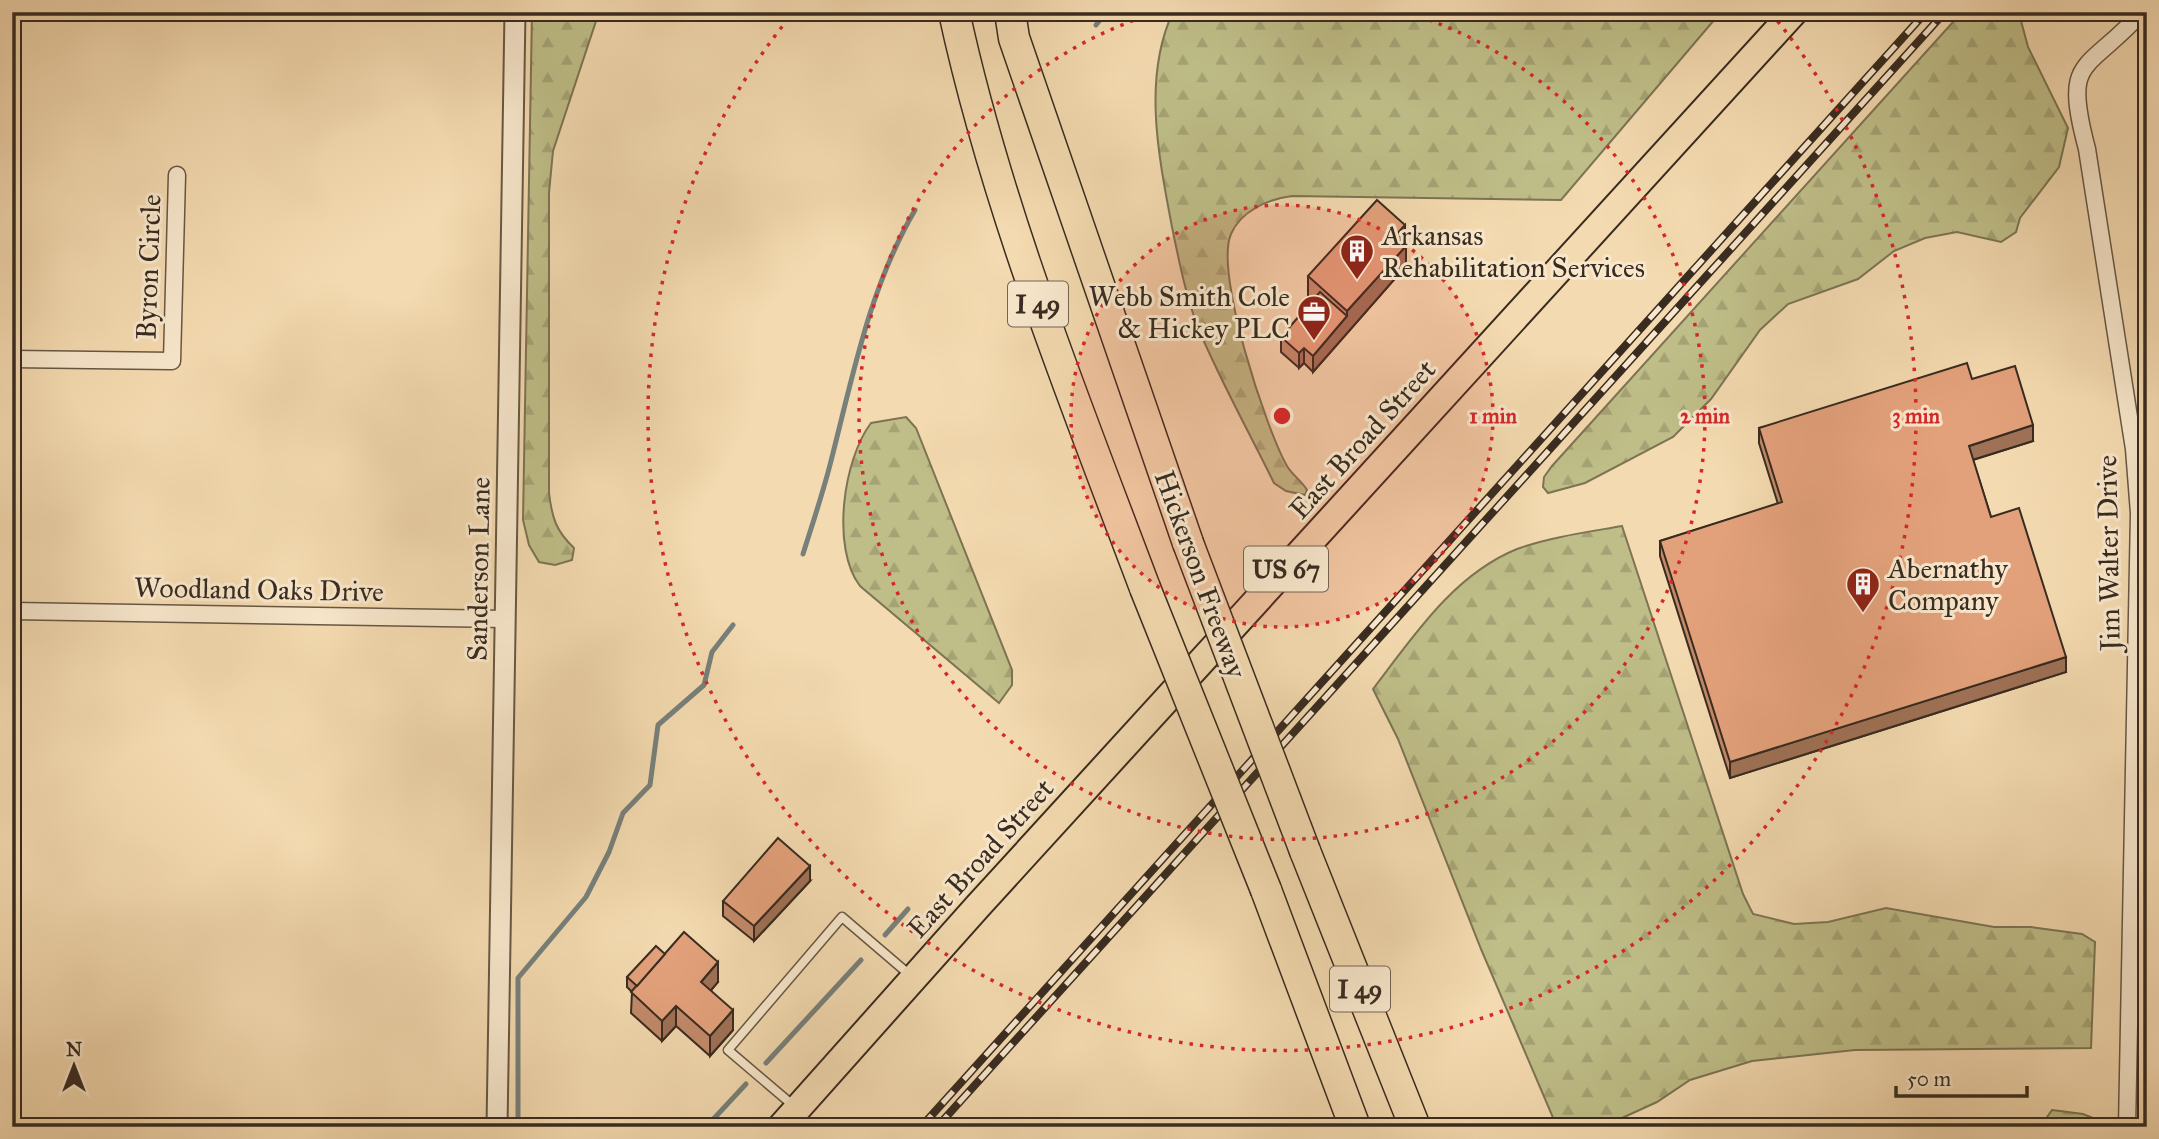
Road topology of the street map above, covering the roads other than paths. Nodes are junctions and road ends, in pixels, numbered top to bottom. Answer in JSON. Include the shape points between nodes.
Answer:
{"nodes":[{"id":1,"x":515,"y":12,"type":"edge"},
{"id":2,"x":954,"y":12,"type":"edge"},
{"id":3,"x":1010,"y":12,"type":"edge"},
{"id":4,"x":1794,"y":12,"type":"edge"},
{"id":5,"x":2142,"y":12,"type":"edge"},
{"id":6,"x":177,"y":175,"type":"dead end"},
{"id":7,"x":12,"y":359,"type":"edge"},
{"id":8,"x":12,"y":611,"type":"edge"},
{"id":9,"x":505,"y":619,"type":"junction"},
{"id":10,"x":913,"y":978,"type":"junction"},
{"id":11,"x":789,"y":1118,"type":"edge"},
{"id":12,"x":497,"y":1127,"type":"edge"},
{"id":13,"x":1355,"y":1127,"type":"edge"},
{"id":14,"x":1415,"y":1127,"type":"edge"},
{"id":15,"x":2127,"y":1127,"type":"edge"}],
"edges":[{"from":1,"to":9,"type":"street","name":"Sanderson Lane"},
{"from":2,"to":13,"type":"highway","name":"Hickerson Freeway","number":"I 49","bridge":true,"via":[[1026,271]]},
{"from":3,"to":14,"type":"highway","name":"Hickerson Freeway","number":"I 49","bridge":true,"via":[[1014,38],[1188,543]]},
{"from":4,"to":10,"type":"main road","name":"East Broad Street","number":"US 67"},
{"from":5,"to":15,"type":"street","name":"Jim Walter Drive","via":[[2081,69],[2075,101],[2087,149],[2134,449],[2139,513]]},
{"from":6,"to":7,"type":"street","name":"Byron Circle","via":[[172,361]]},
{"from":8,"to":9,"type":"street","name":"Woodland Oaks Drive"},
{"from":9,"to":12,"type":"street","name":"Sanderson Lane"},
{"from":10,"to":11,"type":"main road","name":"East Broad Street","number":"US 67"},
{"from":10,"to":11,"type":"lane","via":[[842,917],[728,1049]]}]}
